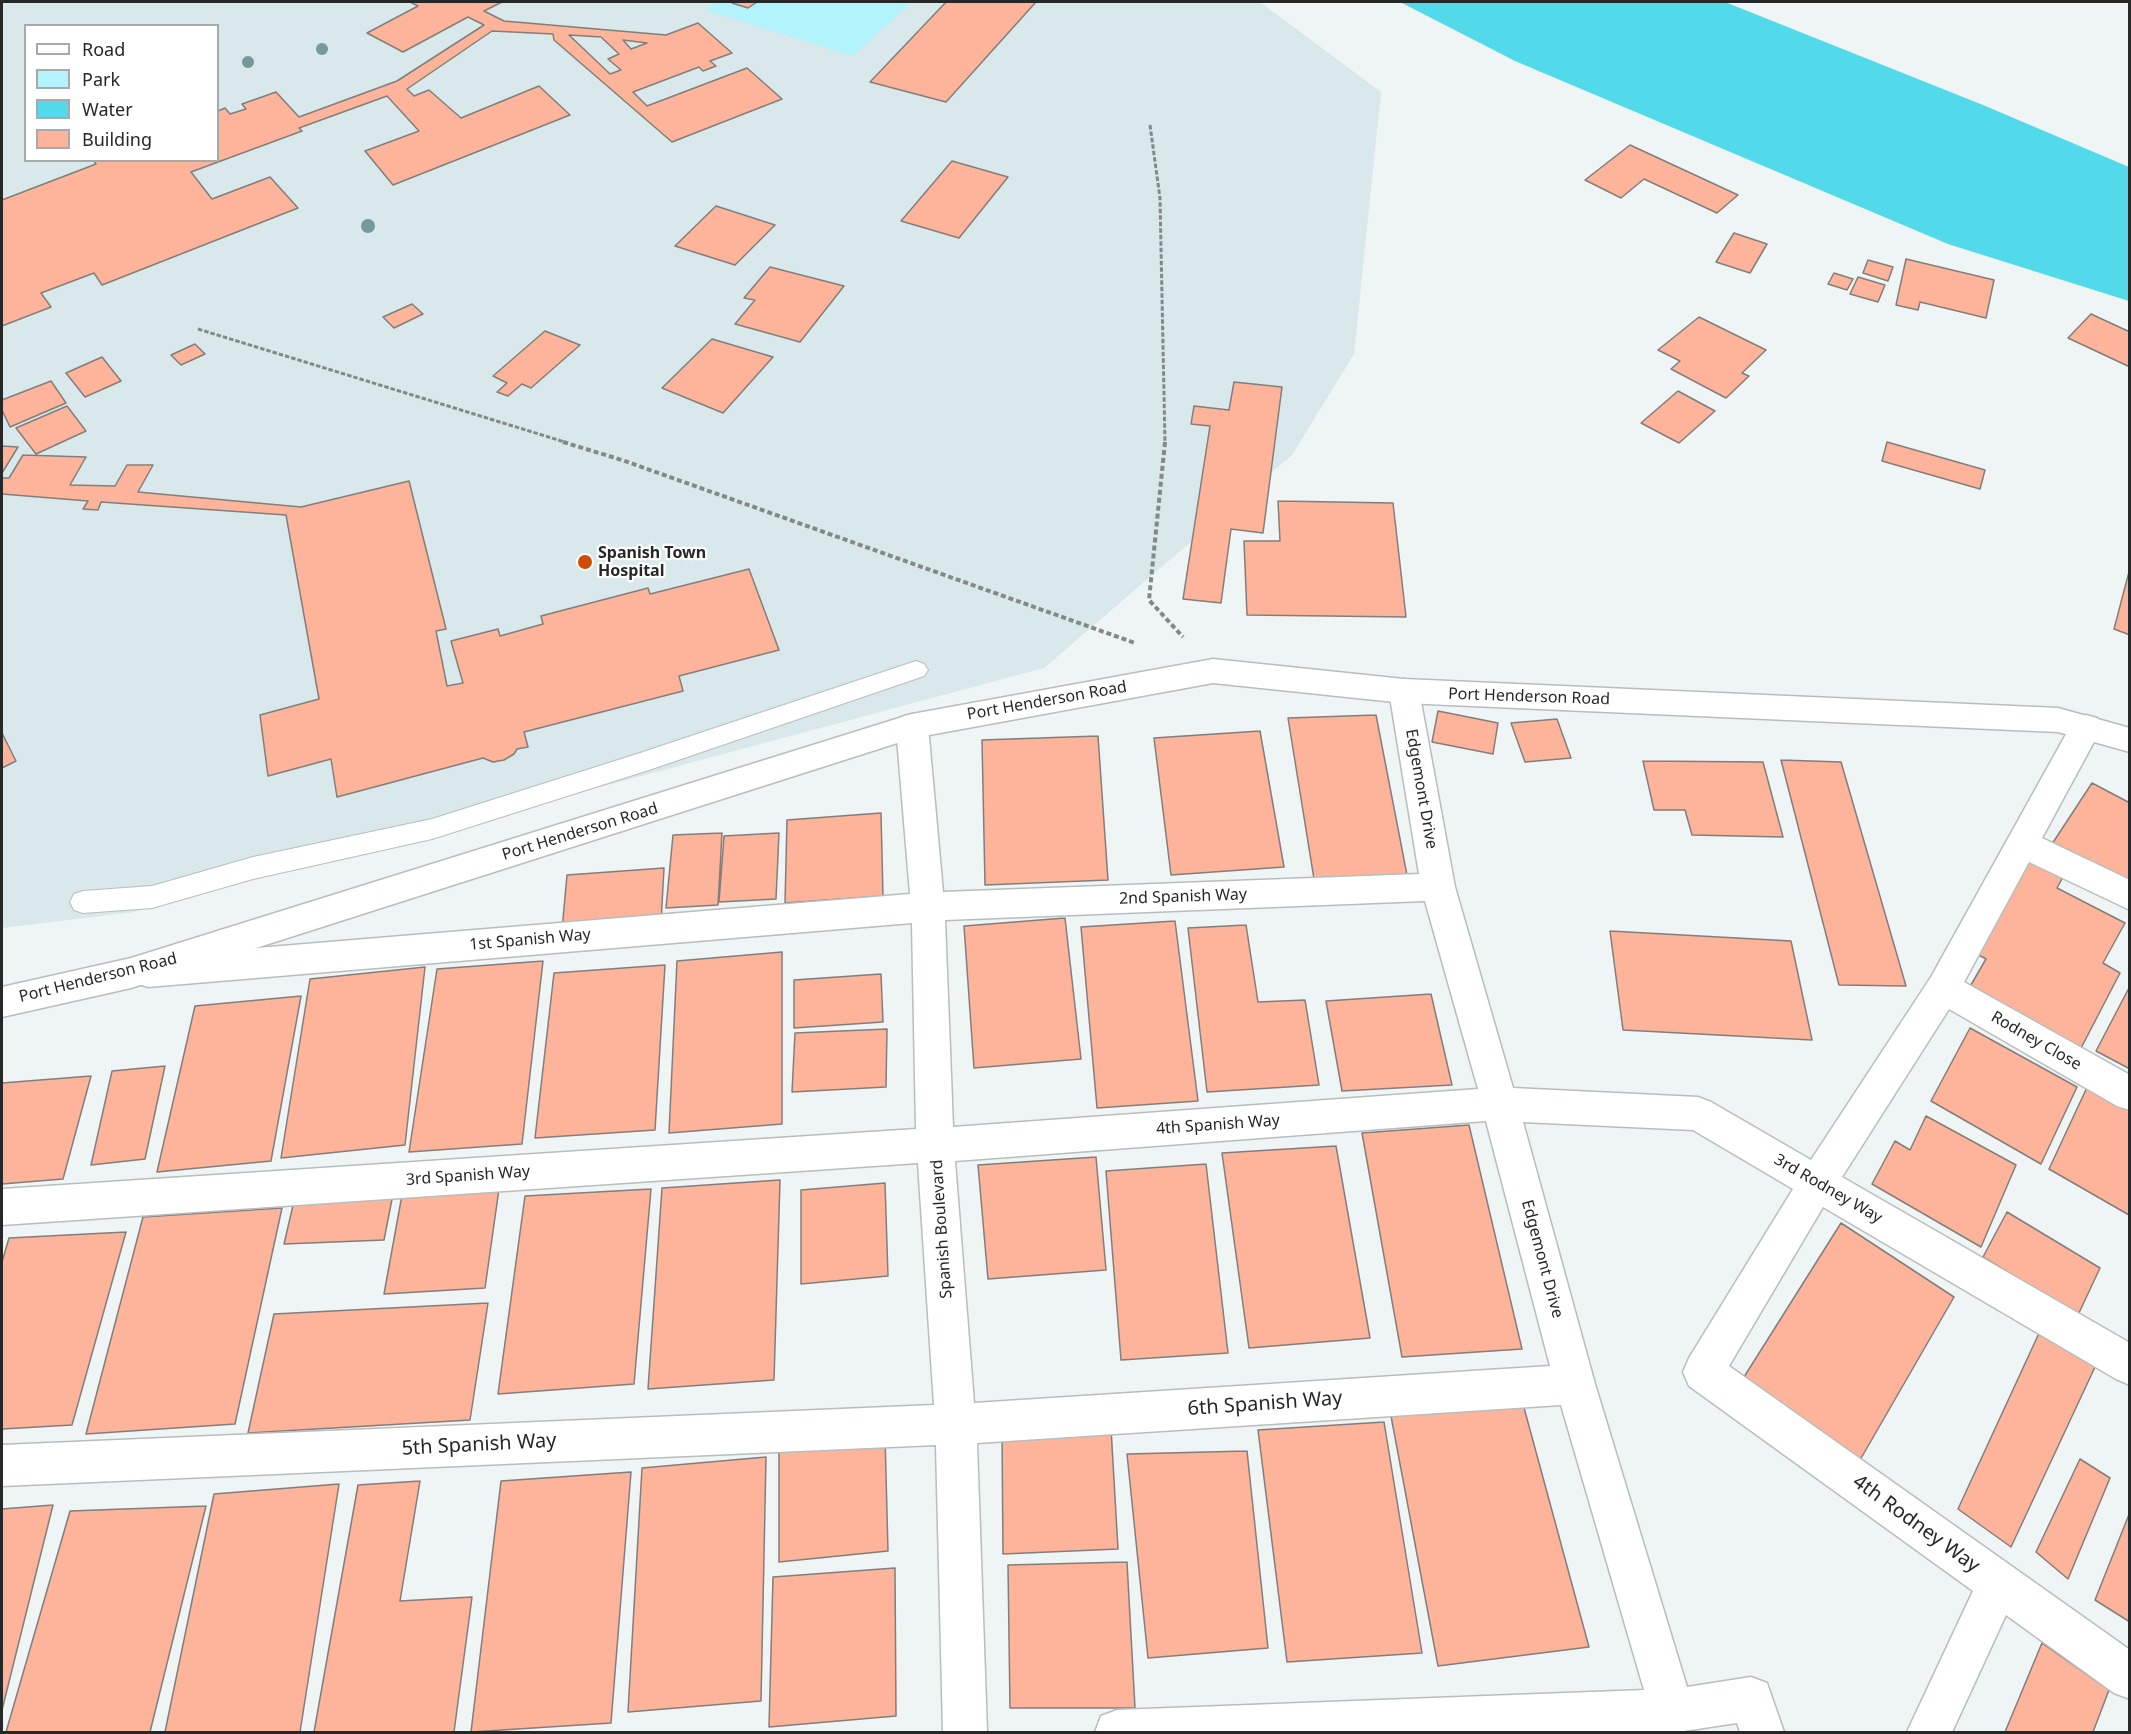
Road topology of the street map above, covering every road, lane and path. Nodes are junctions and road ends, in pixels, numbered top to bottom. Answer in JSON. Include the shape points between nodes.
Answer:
{"nodes":[{"id":1,"x":1150,"y":124,"type":"dead end"},
{"id":2,"x":198,"y":329,"type":"dead end"},
{"id":3,"x":916,"y":670,"type":"dead end"},
{"id":4,"x":1213,"y":671,"type":"junction"},
{"id":5,"x":1404,"y":691,"type":"junction"},
{"id":6,"x":912,"y":726,"type":"junction"},
{"id":7,"x":2086,"y":727,"type":"junction"},
{"id":8,"x":2130,"y":740,"type":"edge"},
{"id":9,"x":2023,"y":844,"type":"junction"},
{"id":10,"x":1438,"y":887,"type":"junction"},
{"id":11,"x":2130,"y":896,"type":"edge"},
{"id":12,"x":83,"y":902,"type":"dead end"},
{"id":13,"x":928,"y":907,"type":"junction"},
{"id":14,"x":131,"y":974,"type":"junction"},
{"id":15,"x":1943,"y":988,"type":"junction"},
{"id":16,"x":2,"y":1002,"type":"edge"},
{"id":17,"x":2130,"y":1094,"type":"edge"},
{"id":18,"x":1500,"y":1104,"type":"junction"},
{"id":19,"x":935,"y":1145,"type":"junction"},
{"id":20,"x":1817,"y":1183,"type":"junction"},
{"id":21,"x":2,"y":1207,"type":"edge"},
{"id":22,"x":2130,"y":1365,"type":"edge"},
{"id":23,"x":1575,"y":1384,"type":"junction"},
{"id":24,"x":956,"y":1424,"type":"junction"},
{"id":25,"x":2,"y":1466,"type":"edge"},
{"id":26,"x":1999,"y":1583,"type":"junction"},
{"id":27,"x":2130,"y":1677,"type":"edge"},
{"id":28,"x":1672,"y":1711,"type":"junction"},
{"id":29,"x":965,"y":1732,"type":"edge"},
{"id":30,"x":1117,"y":1732,"type":"edge"},
{"id":31,"x":1762,"y":1732,"type":"edge"},
{"id":32,"x":1929,"y":1732,"type":"edge"}],
"edges":[{"from":1,"to":4,"type":"path","via":[[1160,198],[1165,445],[1149,600]]},
{"from":2,"to":4,"type":"path","via":[[622,460]]},
{"from":3,"to":12,"type":"lane","via":[[432,829],[253,868],[152,897]]},
{"from":4,"to":5,"type":"street","name":"Port Henderson Road"},
{"from":4,"to":6,"type":"street","name":"Port Henderson Road"},
{"from":5,"to":7,"type":"street","name":"Port Henderson Road","via":[[2058,720]]},
{"from":5,"to":10,"type":"street","name":"Edgemont Drive"},
{"from":6,"to":13,"type":"street","name":"Spanish Boulevard"},
{"from":6,"to":14,"type":"street","name":"Port Henderson Road"},
{"from":7,"to":8,"type":"street","name":"Port Henderson Road"},
{"from":7,"to":9,"type":"street"},
{"from":9,"to":11,"type":"street"},
{"from":9,"to":15,"type":"street"},
{"from":10,"to":13,"type":"street","name":"2nd Spanish Way"},
{"from":10,"to":18,"type":"street","name":"Edgemont Drive"},
{"from":13,"to":14,"type":"street","name":"1st Spanish Way"},
{"from":13,"to":19,"type":"street","name":"Spanish Boulevard"},
{"from":14,"to":16,"type":"street","name":"Port Henderson Road"},
{"from":15,"to":17,"type":"street","name":"Rodney Close"},
{"from":15,"to":20,"type":"street"},
{"from":18,"to":19,"type":"street","name":"4th Spanish Way"},
{"from":18,"to":20,"type":"street","name":"3rd Rodney Way","via":[[1698,1114]]},
{"from":18,"to":23,"type":"street","name":"Edgemont Drive"},
{"from":19,"to":21,"type":"street","name":"3rd Spanish Way"},
{"from":19,"to":24,"type":"street","name":"Spanish Boulevard"},
{"from":20,"to":22,"type":"street","name":"3rd Rodney Way"},
{"from":20,"to":26,"type":"street","name":"4th Rodney Way","via":[[1703,1372]]},
{"from":23,"to":24,"type":"street","name":"6th Spanish Way"},
{"from":23,"to":28,"type":"street","name":"Edgemont Drive"},
{"from":24,"to":25,"type":"street","name":"5th Spanish Way"},
{"from":24,"to":29,"type":"street","name":"Spanish Boulevard"},
{"from":26,"to":27,"type":"street","name":"4th Rodney Way"},
{"from":26,"to":32,"type":"street"},
{"from":28,"to":30,"type":"street"},
{"from":28,"to":31,"type":"street","via":[[1750,1699]]}]}
